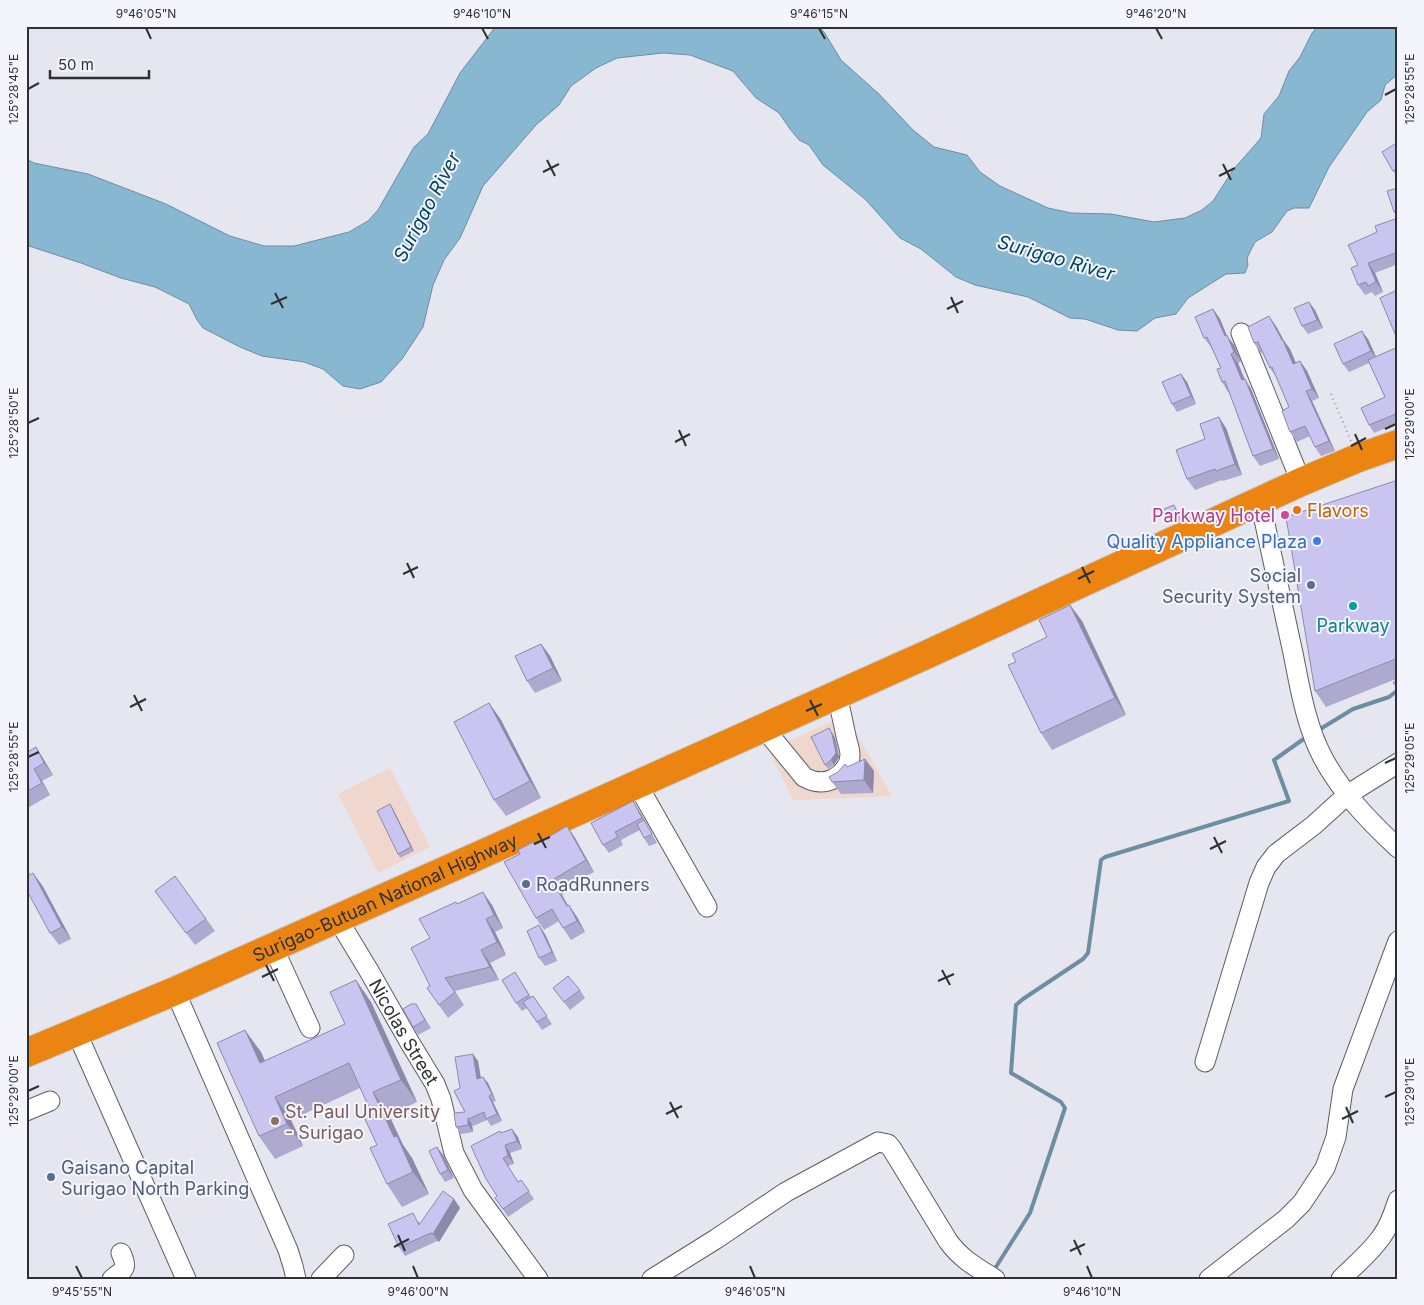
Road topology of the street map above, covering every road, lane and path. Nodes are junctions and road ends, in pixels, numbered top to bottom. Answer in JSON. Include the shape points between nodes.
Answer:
{"nodes":[{"id":1,"x":1241,"y":333,"type":"dead end"},
{"id":2,"x":1331,"y":394,"type":"dead end"},
{"id":3,"x":1398,"y":444,"type":"edge"},
{"id":4,"x":1358,"y":458,"type":"junction"},
{"id":5,"x":1301,"y":482,"type":"junction"},
{"id":6,"x":1260,"y":501,"type":"junction"},
{"id":7,"x":837,"y":694,"type":"junction"},
{"id":8,"x":763,"y":728,"type":"junction"},
{"id":9,"x":1398,"y":763,"type":"edge"},
{"id":10,"x":638,"y":784,"type":"junction"},
{"id":11,"x":1347,"y":795,"type":"junction"},
{"id":12,"x":1398,"y":848,"type":"edge"},
{"id":13,"x":707,"y":907,"type":"dead end"},
{"id":14,"x":337,"y":918,"type":"junction"},
{"id":15,"x":1398,"y":942,"type":"edge"},
{"id":16,"x":273,"y":947,"type":"junction"},
{"id":17,"x":175,"y":991,"type":"junction"},
{"id":18,"x":310,"y":1028,"type":"dead end"},
{"id":19,"x":76,"y":1031,"type":"junction"},
{"id":20,"x":26,"y":1053,"type":"edge"},
{"id":21,"x":1205,"y":1062,"type":"dead end"},
{"id":22,"x":50,"y":1101,"type":"dead end"},
{"id":23,"x":26,"y":1111,"type":"edge"},
{"id":24,"x":1398,"y":1200,"type":"edge"},
{"id":25,"x":121,"y":1253,"type":"dead end"},
{"id":26,"x":344,"y":1256,"type":"dead end"},
{"id":27,"x":112,"y":1279,"type":"edge"},
{"id":28,"x":186,"y":1279,"type":"edge"},
{"id":29,"x":296,"y":1279,"type":"edge"},
{"id":30,"x":321,"y":1279,"type":"edge"},
{"id":31,"x":538,"y":1279,"type":"edge"},
{"id":32,"x":652,"y":1279,"type":"edge"},
{"id":33,"x":994,"y":1279,"type":"edge"},
{"id":34,"x":1209,"y":1279,"type":"edge"},
{"id":35,"x":1341,"y":1279,"type":"edge"}],
"edges":[{"from":1,"to":5,"type":"street"},
{"from":2,"to":4,"type":"path"},
{"from":3,"to":4,"type":"highway","name":"Surigao-Butuan National Highway"},
{"from":4,"to":5,"type":"highway","name":"Surigao-Butuan National Highway"},
{"from":5,"to":6,"type":"highway","name":"Surigao-Butuan National Highway"},
{"from":6,"to":7,"type":"highway","name":"Surigao-Butuan National Highway"},
{"from":6,"to":11,"type":"street","via":[[1308,721],[1322,757]]},
{"from":7,"to":8,"type":"highway","name":"Surigao-Butuan National Highway"},
{"from":7,"to":8,"type":"street","via":[[850,754],[847,766],[834,779],[818,782],[804,777]]},
{"from":8,"to":10,"type":"highway","name":"Surigao-Butuan National Highway"},
{"from":9,"to":11,"type":"street"},
{"from":10,"to":13,"type":"street"},
{"from":10,"to":14,"type":"highway","name":"Surigao-Butuan National Highway"},
{"from":11,"to":12,"type":"street"},
{"from":11,"to":21,"type":"street","via":[[1276,854],[1266,867]]},
{"from":14,"to":16,"type":"highway","name":"Surigao-Butuan National Highway"},
{"from":14,"to":31,"type":"street","name":"Nicolas Street","via":[[436,1084],[454,1154],[469,1183]]},
{"from":15,"to":34,"type":"street","via":[[1343,1089],[1336,1137],[1325,1168],[1302,1203],[1286,1219]]},
{"from":16,"to":17,"type":"highway","name":"Surigao-Butuan National Highway"},
{"from":16,"to":18,"type":"street"},
{"from":17,"to":19,"type":"highway","name":"Surigao-Butuan National Highway"},
{"from":17,"to":29,"type":"street","via":[[284,1241]]},
{"from":19,"to":20,"type":"highway","name":"Surigao-Butuan National Highway"},
{"from":19,"to":28,"type":"street"},
{"from":22,"to":23,"type":"street"},
{"from":24,"to":35,"type":"street","via":[[1382,1236]]},
{"from":25,"to":27,"type":"street","via":[[124,1269]]},
{"from":26,"to":30,"type":"street"},
{"from":32,"to":33,"type":"street","via":[[786,1192],[878,1142],[888,1144],[892,1149],[956,1251]]}]}
